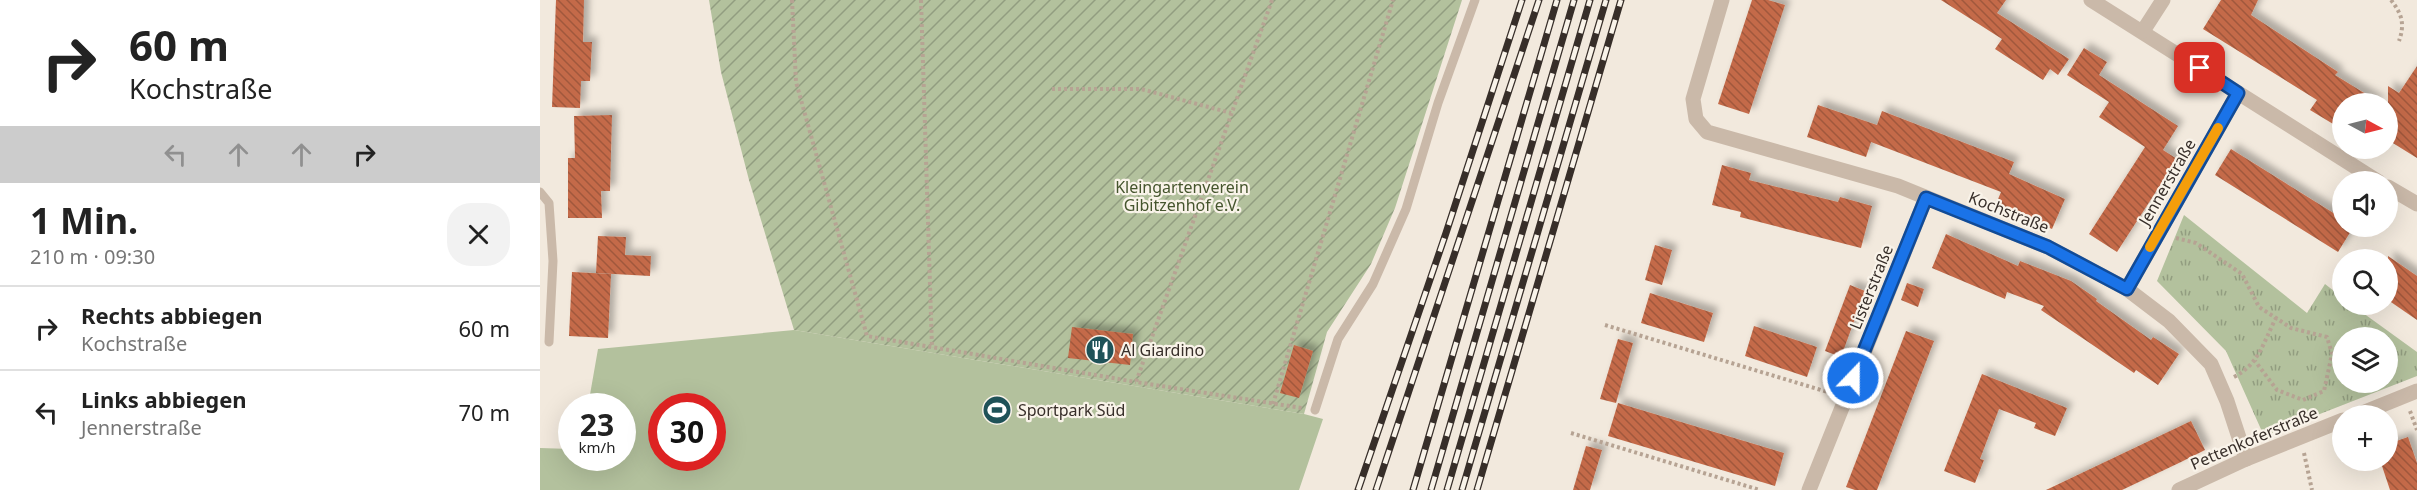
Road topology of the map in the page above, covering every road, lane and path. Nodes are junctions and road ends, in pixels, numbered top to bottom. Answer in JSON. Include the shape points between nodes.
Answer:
{"nodes":[{"id":1,"x":792,"y":0,"type":"edge"},
{"id":2,"x":921,"y":0,"type":"edge"},
{"id":3,"x":1272,"y":0,"type":"edge"},
{"id":4,"x":1392,"y":0,"type":"edge"},
{"id":5,"x":1475,"y":0,"type":"edge"},
{"id":6,"x":1722,"y":0,"type":"edge"},
{"id":7,"x":2091,"y":0,"type":"edge"},
{"id":8,"x":2163,"y":0,"type":"edge"},
{"id":9,"x":2391,"y":0,"type":"edge"},
{"id":10,"x":2143,"y":31,"type":"junction"},
{"id":11,"x":2399,"y":40,"type":"dead end"},
{"id":12,"x":1052,"y":89,"type":"dead end"},
{"id":13,"x":2238,"y":93,"type":"junction"},
{"id":14,"x":1231,"y":113,"type":"junction"},
{"id":15,"x":2362,"y":171,"type":"edge"},
{"id":16,"x":540,"y":192,"type":"edge"},
{"id":17,"x":2398,"y":193,"type":"edge"},
{"id":18,"x":1926,"y":198,"type":"junction"},
{"id":19,"x":2417,"y":204,"type":"edge"},
{"id":20,"x":2158,"y":233,"type":"junction"},
{"id":21,"x":2127,"y":289,"type":"junction"},
{"id":22,"x":2276,"y":318,"type":"junction"},
{"id":23,"x":1605,"y":326,"type":"dead end"},
{"id":24,"x":549,"y":342,"type":"dead end"},
{"id":25,"x":932,"y":348,"type":"junction"},
{"id":26,"x":2255,"y":361,"type":"junction"},
{"id":27,"x":1136,"y":382,"type":"junction"},
{"id":28,"x":2220,"y":384,"type":"junction"},
{"id":29,"x":2417,"y":391,"type":"edge"},
{"id":30,"x":1846,"y":397,"type":"junction"},
{"id":31,"x":1273,"y":404,"type":"junction"},
{"id":32,"x":2382,"y":405,"type":"edge"},
{"id":33,"x":1315,"y":410,"type":"joint"},
{"id":34,"x":2332,"y":424,"type":"edge"},
{"id":35,"x":1571,"y":433,"type":"dead end"},
{"id":36,"x":2300,"y":437,"type":"junction"},
{"id":37,"x":2247,"y":459,"type":"junction"},
{"id":38,"x":1760,"y":490,"type":"edge"},
{"id":39,"x":1809,"y":490,"type":"edge"},
{"id":40,"x":2179,"y":490,"type":"edge"},
{"id":41,"x":2312,"y":490,"type":"edge"}],
"edges":[{"from":1,"to":25,"type":"path","via":[[796,81],[867,336]]},
{"from":2,"to":25,"type":"path"},
{"from":3,"to":14,"type":"path"},
{"from":4,"to":31,"type":"path"},
{"from":5,"to":33,"type":"lane","via":[[1438,102],[1406,209],[1373,284],[1338,339]]},
{"from":6,"to":18,"type":"street","name":"Kochstraße","via":[[1693,99],[1696,119],[1703,129],[1898,186]]},
{"from":7,"to":10,"type":"street"},
{"from":8,"to":10,"type":"street"},
{"from":9,"to":11,"type":"path","via":[[2401,12],[2403,29]]},
{"from":10,"to":13,"type":"street"},
{"from":12,"to":14,"type":"path","via":[[1140,89]]},
{"from":13,"to":15,"type":"street"},
{"from":13,"to":20,"type":"street","name":"Jennerstraße"},
{"from":14,"to":27,"type":"path"},
{"from":16,"to":24,"type":"lane","via":[[549,203],[553,261]]},
{"from":17,"to":19,"type":"street"},
{"from":18,"to":21,"type":"street","name":"Kochstraße","via":[[2048,247]]},
{"from":18,"to":30,"type":"street","name":"Listerstraße"},
{"from":20,"to":21,"type":"street","name":"Jennerstraße"},
{"from":20,"to":22,"type":"path","via":[[2196,243],[2242,274],[2259,307]]},
{"from":21,"to":28,"type":"street","name":"Kochstraße","via":[[2169,321],[2211,364]]},
{"from":22,"to":26,"type":"path"},
{"from":22,"to":26,"type":"path","via":[[2291,328],[2327,337],[2332,354],[2324,391],[2303,400],[2277,390]]},
{"from":23,"to":30,"type":"path"},
{"from":25,"to":27,"type":"path"},
{"from":26,"to":28,"type":"path","via":[[2248,370]]},
{"from":27,"to":31,"type":"path"},
{"from":28,"to":37,"type":"street","name":"Kochstraße"},
{"from":29,"to":32,"type":"street"},
{"from":30,"to":39,"type":"street","name":"Listerstraße"},
{"from":31,"to":33,"type":"path"},
{"from":34,"to":36,"type":"street","name":"Pettenkoferstraße"},
{"from":35,"to":38,"type":"path"},
{"from":36,"to":37,"type":"street","name":"Pettenkoferstraße"},
{"from":36,"to":41,"type":"path"},
{"from":37,"to":40,"type":"street","name":"Pettenkoferstraße"}]}
